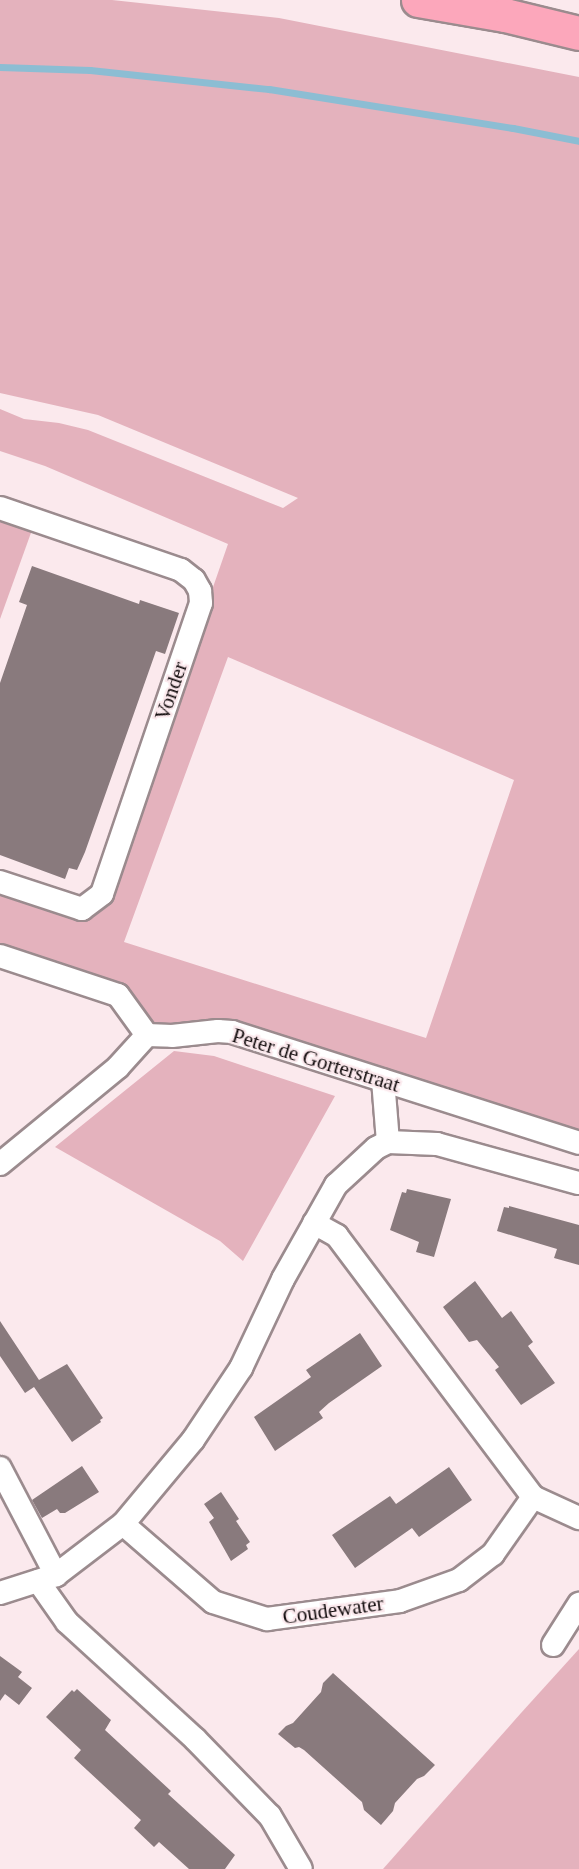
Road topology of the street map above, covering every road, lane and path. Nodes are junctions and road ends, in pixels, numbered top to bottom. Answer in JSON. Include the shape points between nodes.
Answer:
{"nodes":[{"id":1,"x":418,"y":0,"type":"edge"},
{"id":2,"x":579,"y":33,"type":"edge"},
{"id":3,"x":0,"y":508,"type":"edge"},
{"id":4,"x":0,"y":882,"type":"edge"},
{"id":5,"x":0,"y":956,"type":"edge"},
{"id":6,"x":147,"y":1035,"type":"junction"},
{"id":7,"x":383,"y":1080,"type":"junction"},
{"id":8,"x":388,"y":1142,"type":"junction"},
{"id":9,"x":579,"y":1143,"type":"edge"},
{"id":10,"x":0,"y":1164,"type":"edge"},
{"id":11,"x":579,"y":1183,"type":"edge"},
{"id":12,"x":314,"y":1223,"type":"junction"},
{"id":13,"x":0,"y":1468,"type":"edge"},
{"id":14,"x":534,"y":1497,"type":"junction"},
{"id":15,"x":579,"y":1518,"type":"edge"},
{"id":16,"x":123,"y":1524,"type":"junction"},
{"id":17,"x":47,"y":1578,"type":"junction"},
{"id":18,"x":0,"y":1593,"type":"edge"},
{"id":19,"x":579,"y":1604,"type":"edge"},
{"id":20,"x":553,"y":1645,"type":"dead end"},
{"id":21,"x":301,"y":1869,"type":"edge"}],
"edges":[{"from":1,"to":2,"type":"highway"},
{"from":3,"to":4,"type":"street","name":"Vonder","via":[[180,570],[195,580],[201,603],[102,894],[82,909]]},
{"from":5,"to":6,"type":"street","via":[[118,995]]},
{"from":6,"to":7,"type":"street","name":"Peter de Gorterstraat","via":[[232,1032]]},
{"from":6,"to":10,"type":"street","via":[[118,1067]]},
{"from":7,"to":8,"type":"street"},
{"from":7,"to":9,"type":"street","name":"Peter de Gorterstraat"},
{"from":8,"to":11,"type":"street","via":[[437,1144]]},
{"from":8,"to":12,"type":"street","via":[[375,1148],[336,1185]]},
{"from":12,"to":14,"type":"street","via":[[338,1236]]},
{"from":12,"to":16,"type":"street","via":[[241,1368],[193,1440]]},
{"from":13,"to":17,"type":"street"},
{"from":14,"to":15,"type":"street"},
{"from":14,"to":16,"type":"street","name":"Coudewater","via":[[493,1554],[459,1580],[400,1601],[267,1619],[213,1602]]},
{"from":16,"to":17,"type":"street"},
{"from":17,"to":18,"type":"street"},
{"from":17,"to":21,"type":"street","via":[[67,1622],[195,1739],[270,1815]]},
{"from":19,"to":20,"type":"street"}]}
